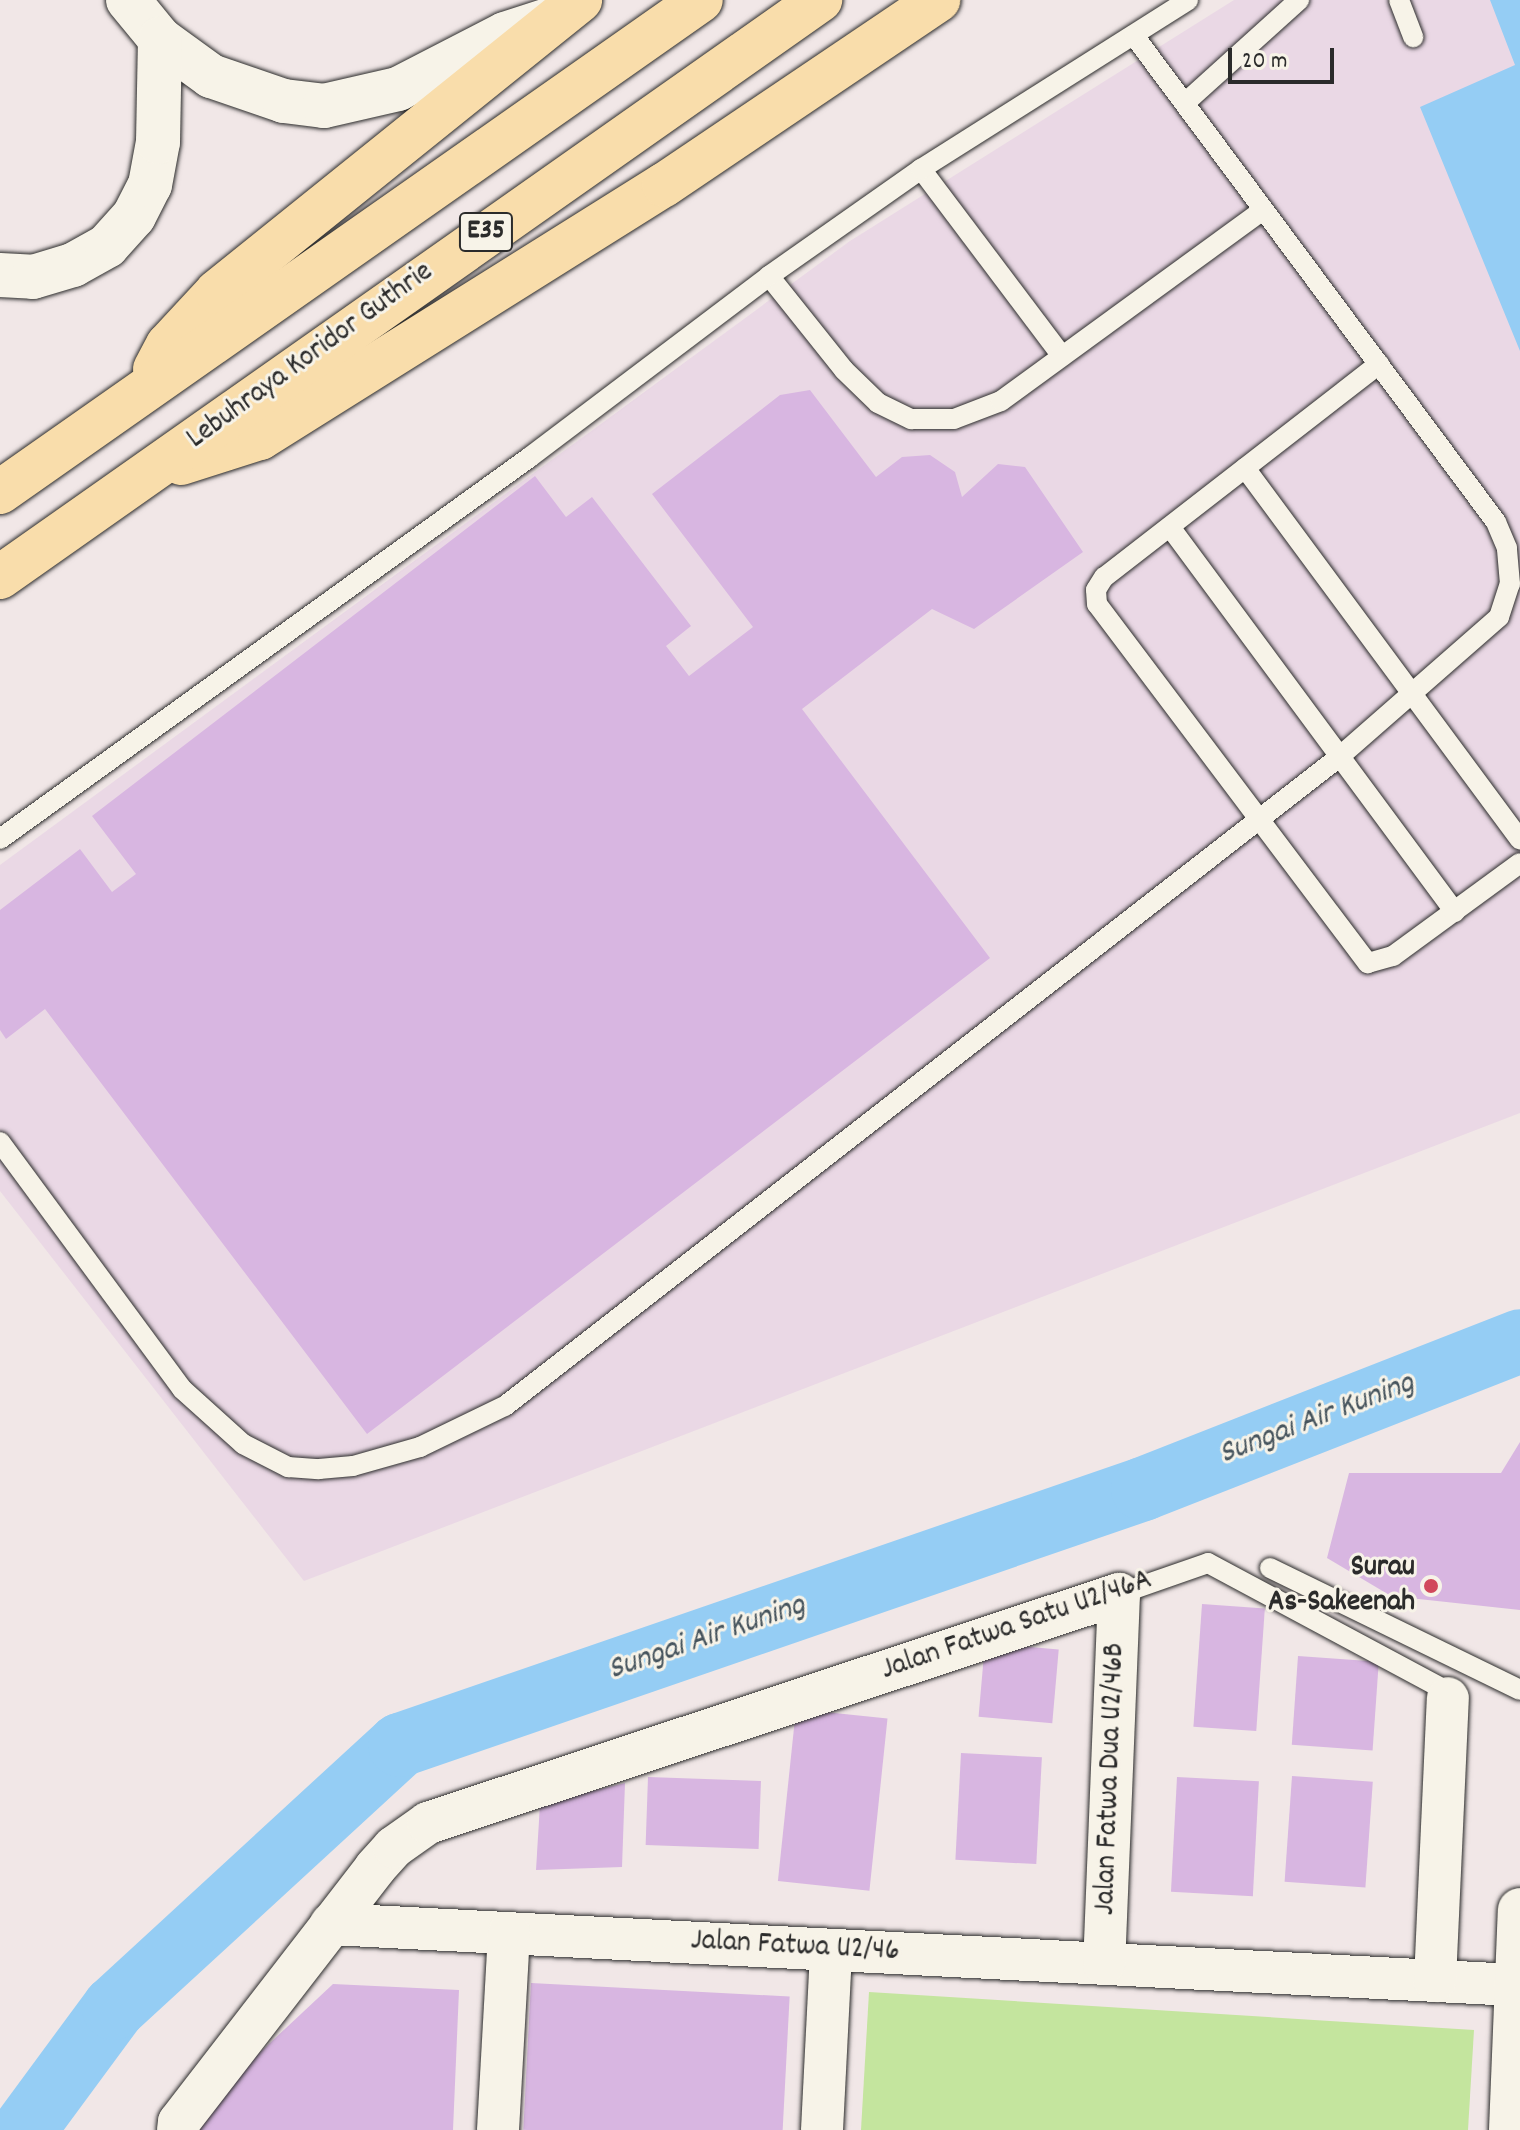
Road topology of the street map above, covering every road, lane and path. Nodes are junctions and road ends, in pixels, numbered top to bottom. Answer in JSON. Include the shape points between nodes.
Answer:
{"nodes":[{"id":1,"x":128,"y":0,"type":"edge"},
{"id":2,"x":701,"y":0,"type":"edge"},
{"id":3,"x":820,"y":0,"type":"edge"},
{"id":4,"x":938,"y":0,"type":"edge"},
{"id":5,"x":1188,"y":0,"type":"edge"},
{"id":6,"x":1299,"y":0,"type":"edge"},
{"id":7,"x":1399,"y":0,"type":"edge"},
{"id":8,"x":567,"y":9,"type":"edge"},
{"id":9,"x":1135,"y":37,"type":"junction"},
{"id":10,"x":1413,"y":37,"type":"dead end"},
{"id":11,"x":160,"y":39,"type":"junction"},
{"id":12,"x":1185,"y":103,"type":"junction"},
{"id":13,"x":921,"y":169,"type":"junction"},
{"id":14,"x":1263,"y":210,"type":"junction"},
{"id":15,"x":0,"y":275,"type":"edge"},
{"id":16,"x":769,"y":276,"type":"junction"},
{"id":17,"x":1062,"y":356,"type":"junction"},
{"id":18,"x":1379,"y":364,"type":"junction"},
{"id":19,"x":143,"y":392,"type":"junction"},
{"id":20,"x":155,"y":468,"type":"junction"},
{"id":21,"x":1245,"y":468,"type":"junction"},
{"id":22,"x":0,"y":492,"type":"edge"},
{"id":23,"x":1170,"y":527,"type":"junction"},
{"id":24,"x":0,"y":577,"type":"edge"},
{"id":25,"x":1417,"y":693,"type":"junction"},
{"id":26,"x":1338,"y":758,"type":"junction"},
{"id":27,"x":1257,"y":822,"type":"junction"},
{"id":28,"x":0,"y":839,"type":"edge"},
{"id":29,"x":1520,"y":839,"type":"edge"},
{"id":30,"x":1520,"y":863,"type":"edge"},
{"id":31,"x":1455,"y":912,"type":"junction"},
{"id":32,"x":0,"y":1142,"type":"edge"},
{"id":33,"x":1270,"y":1568,"type":"dead end"},
{"id":34,"x":1119,"y":1594,"type":"junction"},
{"id":35,"x":1520,"y":1690,"type":"edge"},
{"id":36,"x":1448,"y":1698,"type":"joint"},
{"id":37,"x":1520,"y":1910,"type":"edge"},
{"id":38,"x":331,"y":1924,"type":"junction"},
{"id":39,"x":509,"y":1933,"type":"junction"},
{"id":40,"x":831,"y":1950,"type":"junction"},
{"id":41,"x":1104,"y":1964,"type":"junction"},
{"id":42,"x":1435,"y":1981,"type":"junction"},
{"id":43,"x":1516,"y":1985,"type":"junction"},
{"id":44,"x":178,"y":2130,"type":"edge"},
{"id":45,"x":498,"y":2130,"type":"edge"},
{"id":46,"x":822,"y":2130,"type":"edge"},
{"id":47,"x":1511,"y":2130,"type":"edge"}],
"edges":[{"from":1,"to":11,"type":"main road"},
{"from":2,"to":19,"type":"highway","number":"E35"},
{"from":3,"to":20,"type":"highway","name":"Lebuhraya Koridor Guthrie","number":"E35"},
{"from":4,"to":20,"type":"highway","via":[[664,185],[260,438],[209,458]]},
{"from":5,"to":9,"type":"lane"},
{"from":6,"to":12,"type":"lane"},
{"from":7,"to":10,"type":"lane"},
{"from":8,"to":11,"type":"main road","via":[[398,89],[324,106],[284,101],[211,76]]},
{"from":8,"to":19,"type":"highway","via":[[217,292],[168,345]]},
{"from":9,"to":12,"type":"lane"},
{"from":9,"to":13,"type":"lane"},
{"from":11,"to":15,"type":"main road","via":[[158,142],[150,185],[134,216],[107,246],[73,265],[33,277]]},
{"from":12,"to":14,"type":"lane"},
{"from":13,"to":16,"type":"lane"},
{"from":13,"to":17,"type":"lane"},
{"from":14,"to":17,"type":"lane"},
{"from":14,"to":18,"type":"lane"},
{"from":16,"to":17,"type":"lane","via":[[844,370],[878,403],[911,419],[974,414]]},
{"from":16,"to":28,"type":"lane","via":[[530,457]]},
{"from":18,"to":21,"type":"lane"},
{"from":18,"to":25,"type":"lane","via":[[1496,522],[1507,548],[1510,584],[1499,617]]},
{"from":19,"to":22,"type":"highway","number":"E35"},
{"from":20,"to":24,"type":"highway","name":"Lebuhraya Koridor Guthrie","number":"E35"},
{"from":21,"to":23,"type":"lane"},
{"from":21,"to":25,"type":"lane"},
{"from":23,"to":26,"type":"lane"},
{"from":23,"to":27,"type":"lane","via":[[1104,577],[1096,590],[1097,604]]},
{"from":25,"to":26,"type":"lane"},
{"from":25,"to":29,"type":"lane"},
{"from":26,"to":27,"type":"lane"},
{"from":26,"to":31,"type":"lane"},
{"from":27,"to":31,"type":"lane","via":[[1368,963],[1393,956]]},
{"from":27,"to":32,"type":"lane","via":[[505,1406],[420,1447],[353,1466],[288,1467],[243,1444],[182,1389]]},
{"from":30,"to":31,"type":"lane"},
{"from":33,"to":35,"type":"lane"},
{"from":34,"to":36,"type":"lane","name":"Jalan Fatwa Satu U2/46A","via":[[1208,1563],[1443,1689]]},
{"from":34,"to":38,"type":"street","name":"Jalan Fatwa Satu U2/46A","via":[[428,1823],[394,1847]]},
{"from":34,"to":41,"type":"street","name":"Jalan Fatwa Dua U2/46B"},
{"from":36,"to":42,"type":"street","name":"Jalan Fatwa Satu U2/46A"},
{"from":37,"to":43,"type":"main road"},
{"from":38,"to":39,"type":"street","name":"Jalan Fatwa U2/46"},
{"from":38,"to":44,"type":"street"},
{"from":39,"to":40,"type":"street","name":"Jalan Fatwa U2/46"},
{"from":39,"to":45,"type":"street"},
{"from":40,"to":41,"type":"street","name":"Jalan Fatwa U2/46"},
{"from":40,"to":46,"type":"street"},
{"from":41,"to":42,"type":"street","name":"Jalan Fatwa U2/46"},
{"from":42,"to":43,"type":"street","name":"Jalan Fatwa U2/46"},
{"from":43,"to":47,"type":"main road"}]}
